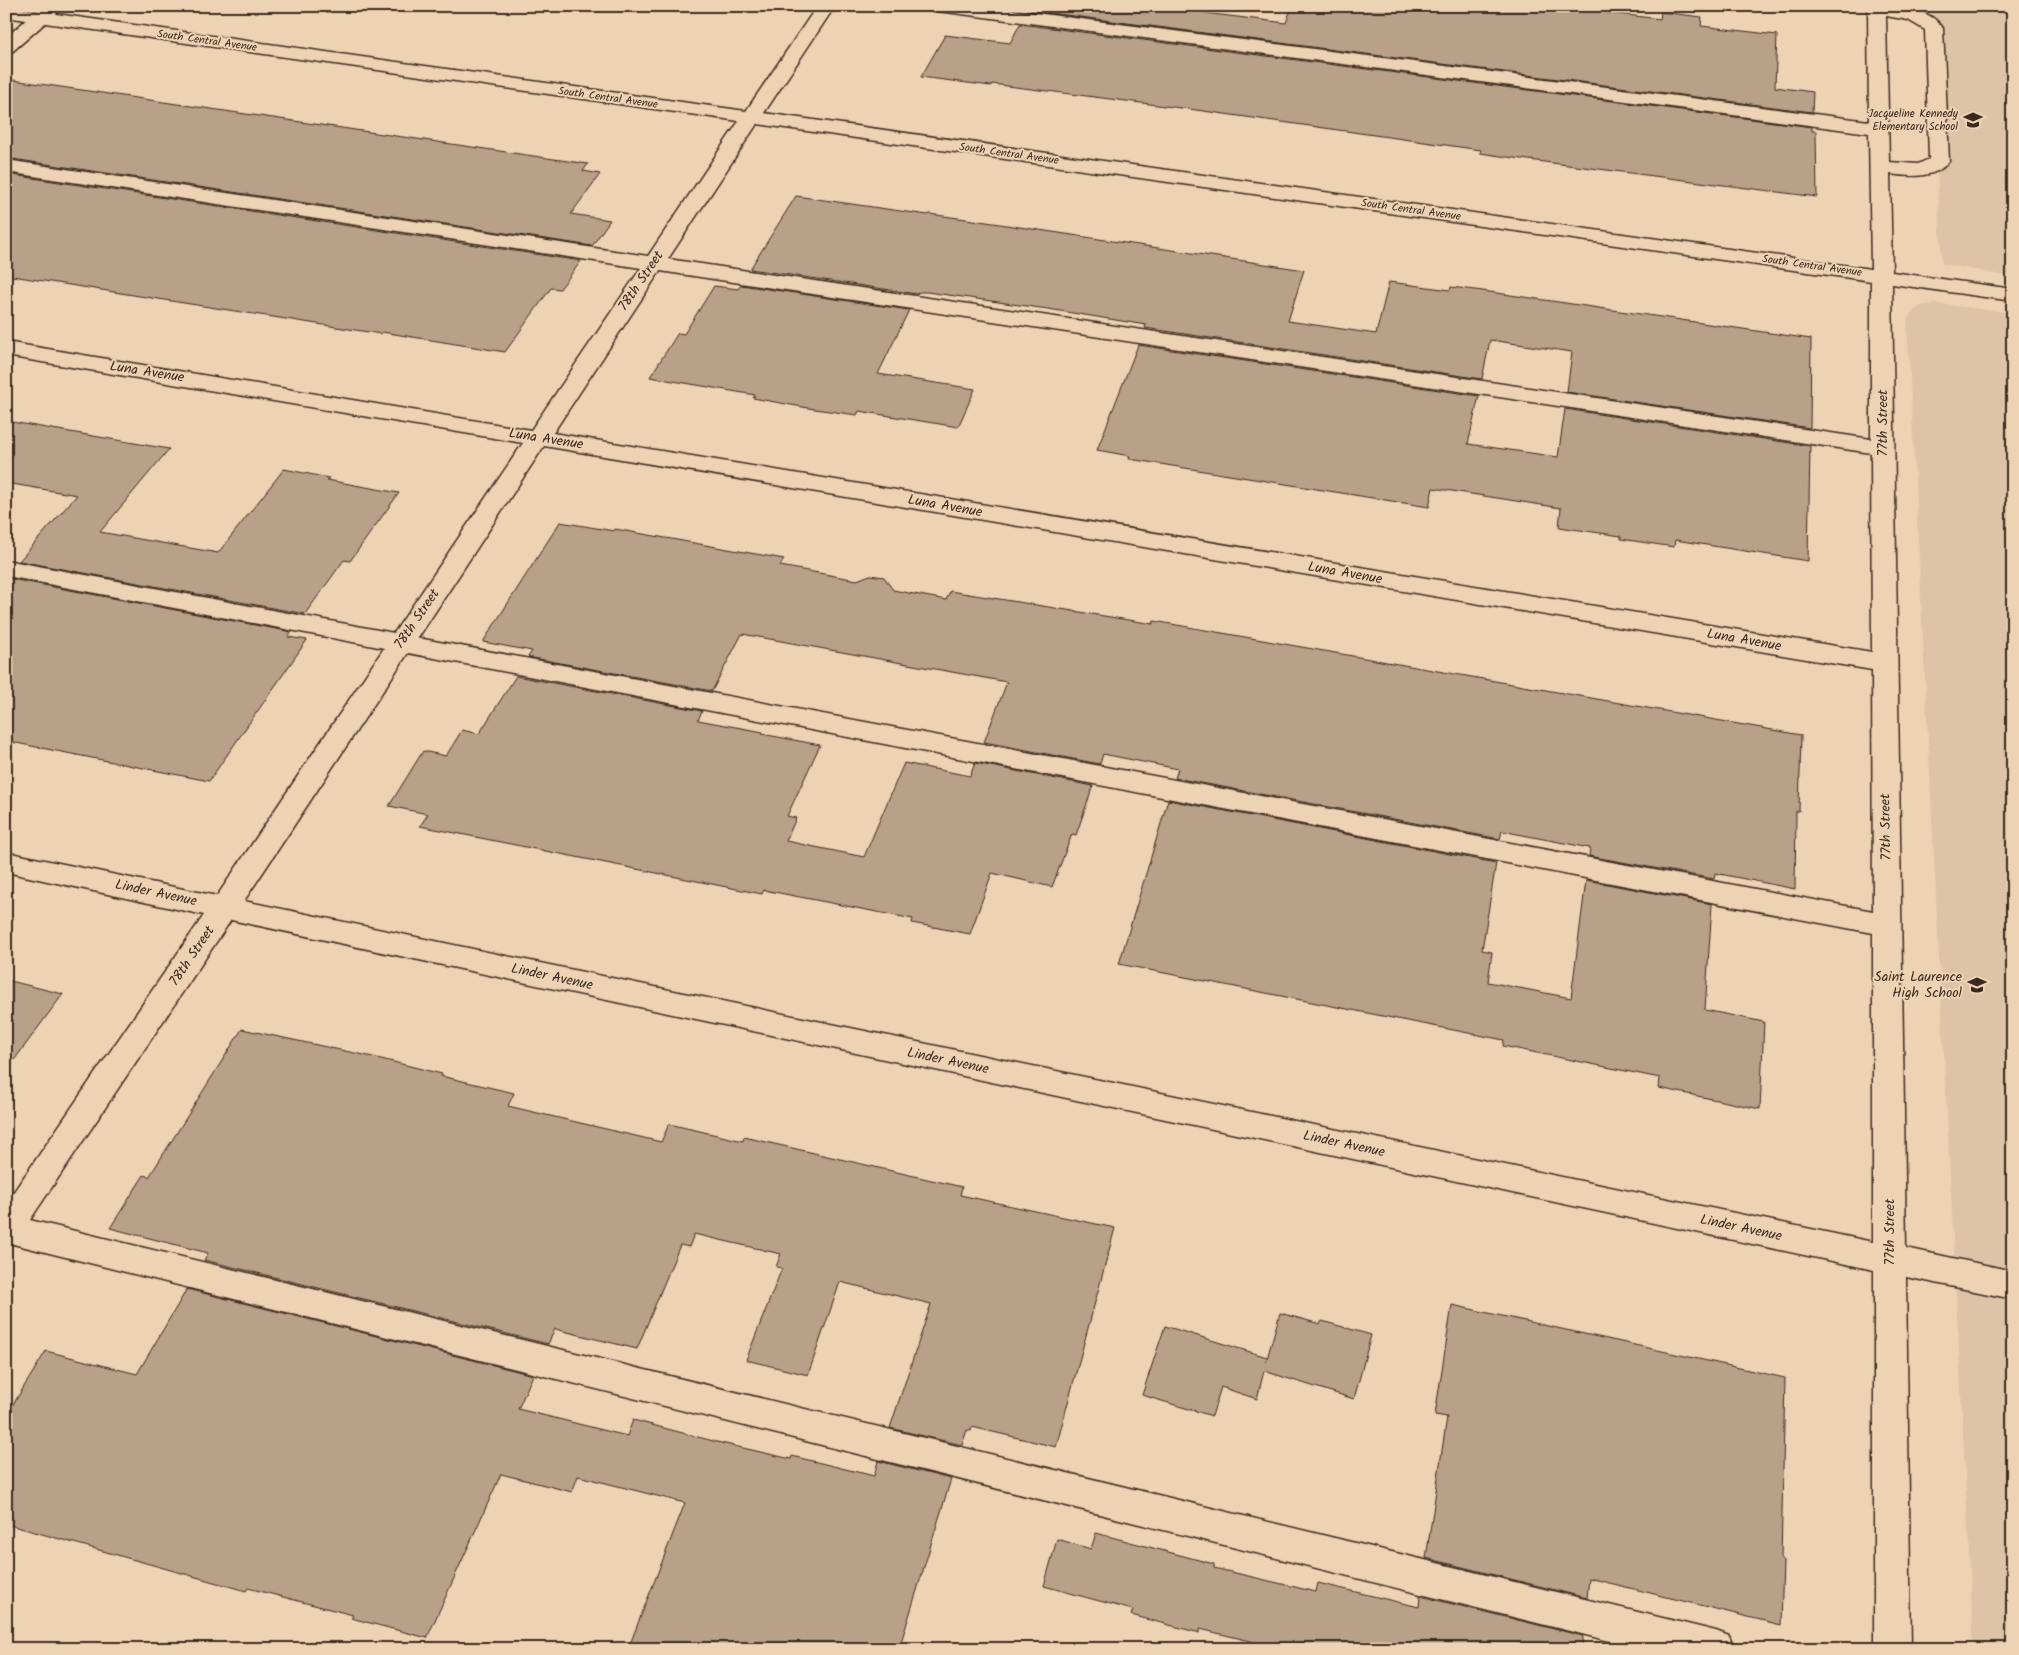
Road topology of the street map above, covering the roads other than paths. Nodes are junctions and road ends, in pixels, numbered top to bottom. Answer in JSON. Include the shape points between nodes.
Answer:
{"nodes":[{"id":1,"x":826,"y":6,"type":"edge"},
{"id":2,"x":938,"y":6,"type":"edge"},
{"id":3,"x":1877,"y":7,"type":"edge"},
{"id":4,"x":6,"y":12,"type":"edge"},
{"id":5,"x":47,"y":12,"type":"edge"},
{"id":6,"x":6,"y":47,"type":"edge"},
{"id":7,"x":751,"y":118,"type":"junction"},
{"id":8,"x":1879,"y":128,"type":"junction"},
{"id":9,"x":6,"y":166,"type":"edge"},
{"id":10,"x":1880,"y":167,"type":"junction"},
{"id":11,"x":653,"y":262,"type":"junction"},
{"id":12,"x":1881,"y":276,"type":"junction"},
{"id":13,"x":2013,"y":295,"type":"edge"},
{"id":14,"x":6,"y":349,"type":"edge"},
{"id":15,"x":537,"y":438,"type":"junction"},
{"id":16,"x":1883,"y":448,"type":"junction"},
{"id":17,"x":6,"y":568,"type":"edge"},
{"id":18,"x":401,"y":642,"type":"junction"},
{"id":19,"x":1885,"y":663,"type":"junction"},
{"id":20,"x":6,"y":862,"type":"edge"},
{"id":21,"x":224,"y":908,"type":"junction"},
{"id":22,"x":1887,"y":925,"type":"junction"},
{"id":23,"x":7,"y":1229,"type":"edge"},
{"id":24,"x":1890,"y":1260,"type":"junction"},
{"id":25,"x":2013,"y":1286,"type":"edge"},
{"id":26,"x":1716,"y":1649,"type":"edge"},
{"id":27,"x":1893,"y":1649,"type":"edge"}],
"edges":[{"from":1,"to":7,"type":"street","name":"78th Street"},
{"from":2,"to":8,"type":"street"},
{"from":3,"to":8,"type":"street","name":"77th Street"},
{"from":3,"to":10,"type":"street","via":[[1910,14],[1934,28],[1939,138],[1939,161],[1933,166],[1920,171]]},
{"from":4,"to":5,"type":"street","name":"South Central Avenue"},
{"from":5,"to":6,"type":"street"},
{"from":5,"to":7,"type":"street","name":"South Central Avenue"},
{"from":7,"to":11,"type":"street","name":"78th Street"},
{"from":7,"to":12,"type":"street","name":"South Central Avenue"},
{"from":8,"to":10,"type":"street","name":"77th Street"},
{"from":9,"to":11,"type":"street"},
{"from":10,"to":12,"type":"street","name":"77th Street"},
{"from":11,"to":15,"type":"street","name":"78th Street"},
{"from":11,"to":16,"type":"street"},
{"from":12,"to":13,"type":"street","name":"South Central Avenue"},
{"from":12,"to":16,"type":"street","name":"77th Street"},
{"from":14,"to":15,"type":"street","name":"Luna Avenue"},
{"from":15,"to":18,"type":"street","name":"78th Street"},
{"from":15,"to":19,"type":"street","name":"Luna Avenue"},
{"from":16,"to":19,"type":"street","name":"77th Street"},
{"from":17,"to":18,"type":"street"},
{"from":18,"to":21,"type":"street","name":"78th Street"},
{"from":18,"to":22,"type":"street"},
{"from":19,"to":22,"type":"street","name":"77th Street"},
{"from":20,"to":21,"type":"street","name":"Linder Avenue"},
{"from":21,"to":23,"type":"street","name":"78th Street"},
{"from":21,"to":24,"type":"street","name":"Linder Avenue"},
{"from":22,"to":24,"type":"street","name":"77th Street"},
{"from":23,"to":26,"type":"street"},
{"from":24,"to":25,"type":"street","name":"Linder Avenue"},
{"from":24,"to":27,"type":"street","name":"77th Street"}]}
